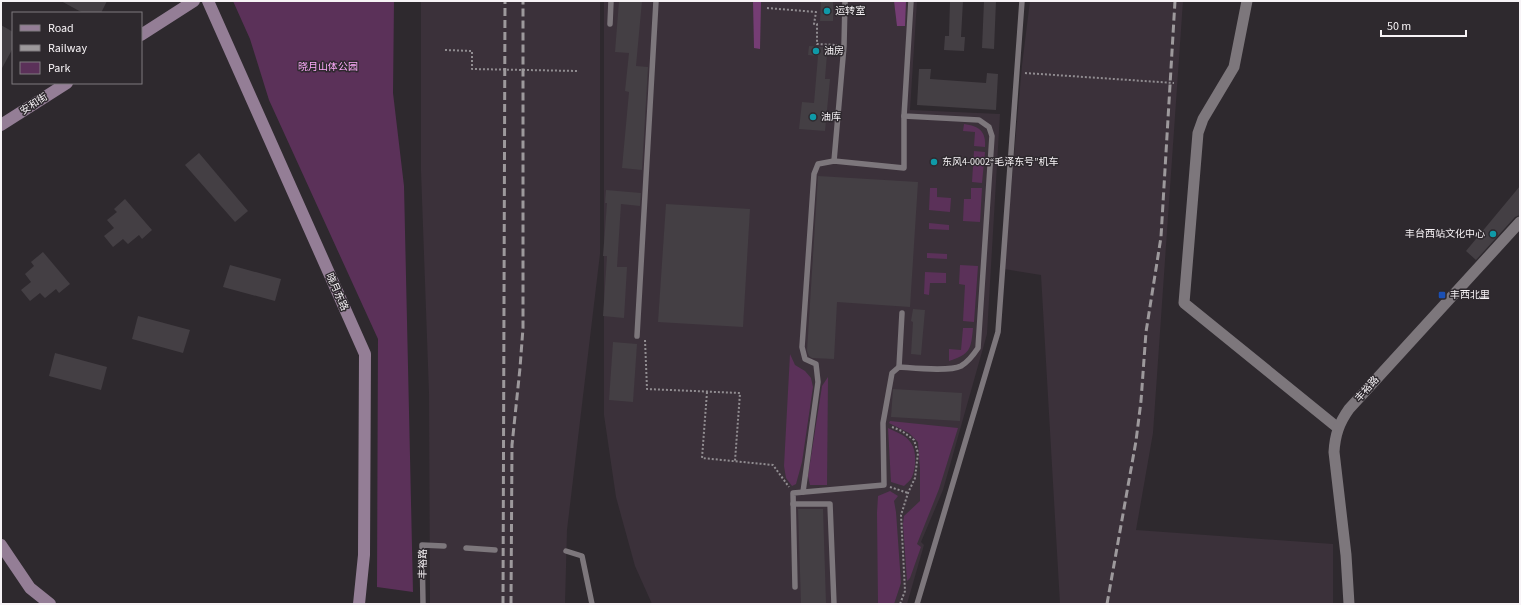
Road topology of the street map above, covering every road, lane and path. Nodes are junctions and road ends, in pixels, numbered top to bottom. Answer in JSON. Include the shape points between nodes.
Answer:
{"nodes":[{"id":1,"x":194,"y":1,"type":"edge"},
{"id":2,"x":208,"y":1,"type":"edge"},
{"id":3,"x":611,"y":1,"type":"edge"},
{"id":4,"x":656,"y":1,"type":"edge"},
{"id":5,"x":845,"y":1,"type":"edge"},
{"id":6,"x":911,"y":1,"type":"edge"},
{"id":7,"x":1022,"y":1,"type":"edge"},
{"id":8,"x":1247,"y":1,"type":"edge"},
{"id":9,"x":767,"y":8,"type":"dead end"},
{"id":10,"x":610,"y":24,"type":"dead end"},
{"id":11,"x":142,"y":34,"type":"edge"},
{"id":12,"x":844,"y":46,"type":"junction"},
{"id":13,"x":445,"y":50,"type":"dead end"},
{"id":14,"x":579,"y":71,"type":"dead end"},
{"id":15,"x":1016,"y":72,"type":"junction"},
{"id":16,"x":1174,"y":83,"type":"dead end"},
{"id":17,"x":65,"y":84,"type":"edge"},
{"id":18,"x":904,"y":116,"type":"junction"},
{"id":19,"x":1,"y":126,"type":"edge"},
{"id":20,"x":834,"y":161,"type":"junction"},
{"id":21,"x":1520,"y":222,"type":"edge"},
{"id":22,"x":902,"y":313,"type":"dead end"},
{"id":23,"x":637,"y":336,"type":"dead end"},
{"id":24,"x":645,"y":338,"type":"dead end"},
{"id":25,"x":899,"y":367,"type":"junction"},
{"id":26,"x":707,"y":392,"type":"junction"},
{"id":27,"x":883,"y":423,"type":"junction"},
{"id":28,"x":1338,"y":428,"type":"junction"},
{"id":29,"x":735,"y":461,"type":"junction"},
{"id":30,"x":884,"y":485,"type":"junction"},
{"id":31,"x":803,"y":492,"type":"junction"},
{"id":32,"x":793,"y":493,"type":"junction"},
{"id":33,"x":908,"y":493,"type":"junction"},
{"id":34,"x":793,"y":504,"type":"junction"},
{"id":35,"x":1,"y":545,"type":"edge"},
{"id":36,"x":444,"y":546,"type":"dead end"},
{"id":37,"x":466,"y":548,"type":"dead end"},
{"id":38,"x":495,"y":550,"type":"dead end"},
{"id":39,"x":566,"y":551,"type":"dead end"},
{"id":40,"x":795,"y":587,"type":"dead end"},
{"id":41,"x":50,"y":604,"type":"edge"},
{"id":42,"x":359,"y":604,"type":"edge"},
{"id":43,"x":424,"y":604,"type":"edge"},
{"id":44,"x":592,"y":604,"type":"edge"},
{"id":45,"x":834,"y":604,"type":"edge"},
{"id":46,"x":900,"y":604,"type":"edge"},
{"id":47,"x":917,"y":604,"type":"edge"},
{"id":48,"x":1349,"y":604,"type":"edge"}],
"edges":[{"from":1,"to":11,"type":"street"},
{"from":2,"to":42,"type":"street","name":"晓月东路","via":[[364,354],[364,555]]},
{"from":3,"to":10,"type":"lane"},
{"from":4,"to":23,"type":"lane"},
{"from":5,"to":12,"type":"lane"},
{"from":6,"to":18,"type":"lane"},
{"from":7,"to":15,"type":"lane"},
{"from":8,"to":28,"type":"street","via":[[1234,67],[1203,119],[1198,133],[1184,303]]},
{"from":9,"to":12,"type":"path","via":[[816,12],[814,24],[817,24],[817,44]]},
{"from":12,"to":20,"type":"lane"},
{"from":13,"to":14,"type":"path","via":[[472,51],[472,69]]},
{"from":15,"to":16,"type":"path"},
{"from":15,"to":47,"type":"lane","via":[[998,332]]},
{"from":17,"to":19,"type":"street","name":"安和街"},
{"from":18,"to":20,"type":"lane","via":[[904,168]]},
{"from":18,"to":25,"type":"lane","via":[[979,120],[988,127],[992,136],[978,348],[961,366],[949,369]]},
{"from":20,"to":31,"type":"lane","via":[[818,164],[814,174],[802,347],[805,359],[816,364],[818,382]]},
{"from":21,"to":28,"type":"street","name":"丰裕路","via":[[1349,409]]},
{"from":22,"to":25,"type":"lane"},
{"from":24,"to":26,"type":"path","via":[[647,389]]},
{"from":25,"to":27,"type":"lane","via":[[892,373]]},
{"from":26,"to":29,"type":"path","via":[[702,458]]},
{"from":26,"to":29,"type":"path","via":[[740,393]]},
{"from":27,"to":30,"type":"lane"},
{"from":27,"to":33,"type":"path","via":[[902,431],[914,440],[918,464]]},
{"from":28,"to":48,"type":"street","name":"丰裕路","via":[[1334,452]]},
{"from":29,"to":32,"type":"path","via":[[773,465]]},
{"from":30,"to":31,"type":"lane"},
{"from":30,"to":33,"type":"path"},
{"from":31,"to":32,"type":"lane"},
{"from":32,"to":34,"type":"lane"},
{"from":33,"to":46,"type":"path","via":[[900,515],[905,591]]},
{"from":34,"to":40,"type":"lane"},
{"from":34,"to":45,"type":"lane","via":[[830,504]]},
{"from":35,"to":41,"type":"street","via":[[30,588]]},
{"from":36,"to":43,"type":"lane","name":"丰裕路","via":[[422,545]]},
{"from":37,"to":38,"type":"lane"},
{"from":39,"to":44,"type":"lane","via":[[582,556]]}]}
